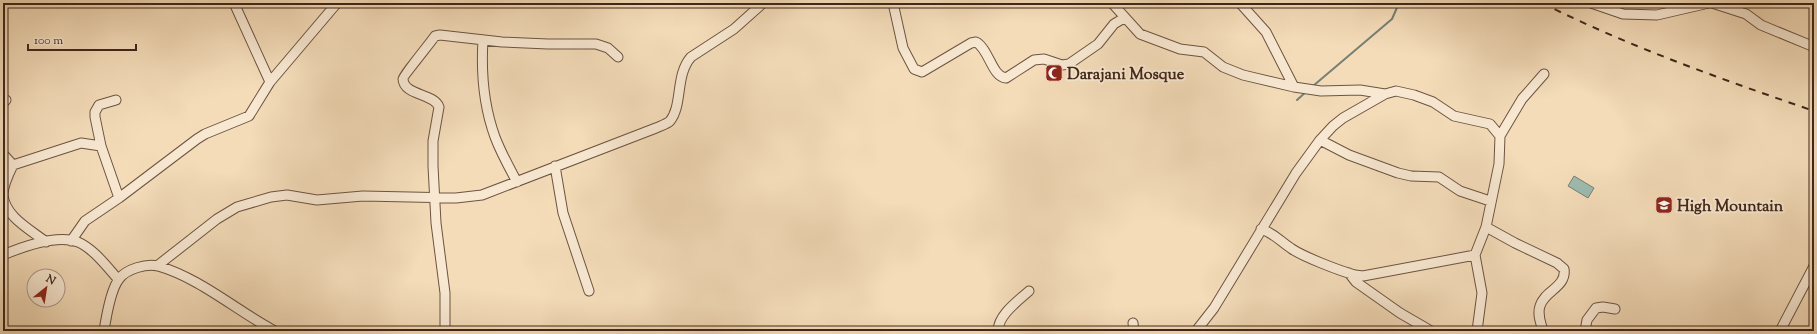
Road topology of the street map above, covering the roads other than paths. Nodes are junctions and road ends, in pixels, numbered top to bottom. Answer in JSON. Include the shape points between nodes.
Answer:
{"nodes":[{"id":1,"x":234,"y":3,"type":"edge"},
{"id":2,"x":337,"y":3,"type":"edge"},
{"id":3,"x":763,"y":3,"type":"edge"},
{"id":4,"x":893,"y":3,"type":"edge"},
{"id":5,"x":1112,"y":3,"type":"edge"},
{"id":6,"x":1240,"y":3,"type":"edge"},
{"id":7,"x":1591,"y":3,"type":"edge"},
{"id":8,"x":1711,"y":3,"type":"edge"},
{"id":9,"x":1124,"y":18,"type":"junction"},
{"id":10,"x":483,"y":40,"type":"junction"},
{"id":11,"x":1814,"y":46,"type":"edge"},
{"id":12,"x":618,"y":57,"type":"dead end"},
{"id":13,"x":1544,"y":74,"type":"dead end"},
{"id":14,"x":270,"y":82,"type":"junction"},
{"id":15,"x":1294,"y":87,"type":"junction"},
{"id":16,"x":1385,"y":94,"type":"junction"},
{"id":17,"x":116,"y":100,"type":"dead end"},
{"id":18,"x":1500,"y":136,"type":"junction"},
{"id":19,"x":1320,"y":140,"type":"junction"},
{"id":20,"x":101,"y":146,"type":"junction"},
{"id":21,"x":3,"y":154,"type":"edge"},
{"id":22,"x":13,"y":165,"type":"junction"},
{"id":23,"x":555,"y":166,"type":"junction"},
{"id":24,"x":517,"y":182,"type":"junction"},
{"id":25,"x":119,"y":198,"type":"junction"},
{"id":26,"x":435,"y":198,"type":"junction"},
{"id":27,"x":1490,"y":201,"type":"junction"},
{"id":28,"x":1486,"y":227,"type":"junction"},
{"id":29,"x":1261,"y":229,"type":"junction"},
{"id":30,"x":71,"y":241,"type":"junction"},
{"id":31,"x":46,"y":242,"type":"junction"},
{"id":32,"x":3,"y":255,"type":"edge"},
{"id":33,"x":1475,"y":255,"type":"junction"},
{"id":34,"x":157,"y":266,"type":"junction"},
{"id":35,"x":1814,"y":266,"type":"edge"},
{"id":36,"x":1349,"y":274,"type":"junction"},
{"id":37,"x":118,"y":279,"type":"junction"},
{"id":38,"x":589,"y":291,"type":"dead end"},
{"id":39,"x":1029,"y":291,"type":"dead end"},
{"id":40,"x":1615,"y":310,"type":"dead end"},
{"id":41,"x":1478,"y":320,"type":"junction"},
{"id":42,"x":104,"y":331,"type":"edge"},
{"id":43,"x":275,"y":331,"type":"edge"},
{"id":44,"x":445,"y":331,"type":"edge"},
{"id":45,"x":998,"y":331,"type":"edge"},
{"id":46,"x":1196,"y":331,"type":"edge"},
{"id":47,"x":1431,"y":331,"type":"edge"},
{"id":48,"x":1473,"y":331,"type":"edge"},
{"id":49,"x":1477,"y":331,"type":"edge"},
{"id":50,"x":1543,"y":331,"type":"edge"},
{"id":51,"x":1585,"y":331,"type":"edge"},
{"id":52,"x":1780,"y":331,"type":"edge"}],
"edges":[{"from":1,"to":14,"type":"street"},
{"from":2,"to":14,"type":"street"},
{"from":3,"to":23,"type":"street","via":[[734,29],[687,62],[674,114],[669,121]]},
{"from":4,"to":9,"type":"street","via":[[903,48],[914,69],[922,72],[976,42],[984,49],[998,74],[1006,78],[1034,60],[1044,59],[1062,65],[1069,64],[1098,44],[1114,24]]},
{"from":5,"to":9,"type":"street"},
{"from":6,"to":15,"type":"street","via":[[1266,32]]},
{"from":7,"to":8,"type":"street","via":[[1623,14],[1657,15]]},
{"from":8,"to":11,"type":"street","via":[[1746,14],[1761,25]]},
{"from":9,"to":15,"type":"street","via":[[1147,38],[1180,49],[1204,52],[1223,67],[1243,75]]},
{"from":10,"to":12,"type":"street","via":[[596,44],[608,48]]},
{"from":10,"to":24,"type":"street","via":[[482,72],[492,127]]},
{"from":10,"to":26,"type":"street","via":[[437,35],[404,76],[403,80],[407,86],[438,104],[433,141]]},
{"from":13,"to":18,"type":"street","via":[[1522,99]]},
{"from":14,"to":25,"type":"street","via":[[249,116],[201,136]]},
{"from":15,"to":16,"type":"street","via":[[1321,91],[1360,90]]},
{"from":16,"to":18,"type":"street","via":[[1396,91],[1424,98],[1454,116],[1490,124]]},
{"from":16,"to":19,"type":"street","via":[[1343,118]]},
{"from":17,"to":20,"type":"street","via":[[99,105],[95,112]]},
{"from":18,"to":27,"type":"street","via":[[1499,164]]},
{"from":19,"to":27,"type":"street","via":[[1349,155],[1398,173],[1439,177],[1460,190]]},
{"from":19,"to":29,"type":"street"},
{"from":20,"to":22,"type":"street","via":[[81,144]]},
{"from":20,"to":25,"type":"street"},
{"from":21,"to":22,"type":"street"},
{"from":22,"to":31,"type":"street","via":[[4,190],[6,206],[18,221]]},
{"from":23,"to":24,"type":"street"},
{"from":23,"to":38,"type":"street","via":[[563,213]]},
{"from":24,"to":26,"type":"street","via":[[482,195]]},
{"from":25,"to":30,"type":"street","via":[[85,221]]},
{"from":26,"to":34,"type":"street","via":[[363,196],[317,200],[287,195],[271,197],[237,208],[217,219]]},
{"from":26,"to":44,"type":"street","via":[[445,293]]},
{"from":27,"to":28,"type":"street"},
{"from":28,"to":33,"type":"street"},
{"from":28,"to":50,"type":"street","via":[[1564,269],[1562,282],[1539,307]]},
{"from":29,"to":36,"type":"street","via":[[1274,234],[1301,254]]},
{"from":29,"to":46,"type":"street","via":[[1214,308]]},
{"from":30,"to":31,"type":"street"},
{"from":30,"to":37,"type":"street","via":[[84,246]]},
{"from":31,"to":32,"type":"street","via":[[24,246]]},
{"from":33,"to":36,"type":"street","via":[[1363,276]]},
{"from":33,"to":41,"type":"street","via":[[1482,288]]},
{"from":34,"to":37,"type":"street","via":[[132,270]]},
{"from":34,"to":43,"type":"street","via":[[223,298]]},
{"from":35,"to":52,"type":"street"},
{"from":36,"to":47,"type":"street","via":[[1356,282],[1400,313]]},
{"from":37,"to":42,"type":"street"},
{"from":39,"to":45,"type":"street","via":[[1004,316]]},
{"from":40,"to":51,"type":"street","via":[[1598,307],[1587,320]]},
{"from":41,"to":48,"type":"street"},
{"from":41,"to":49,"type":"street"}]}
